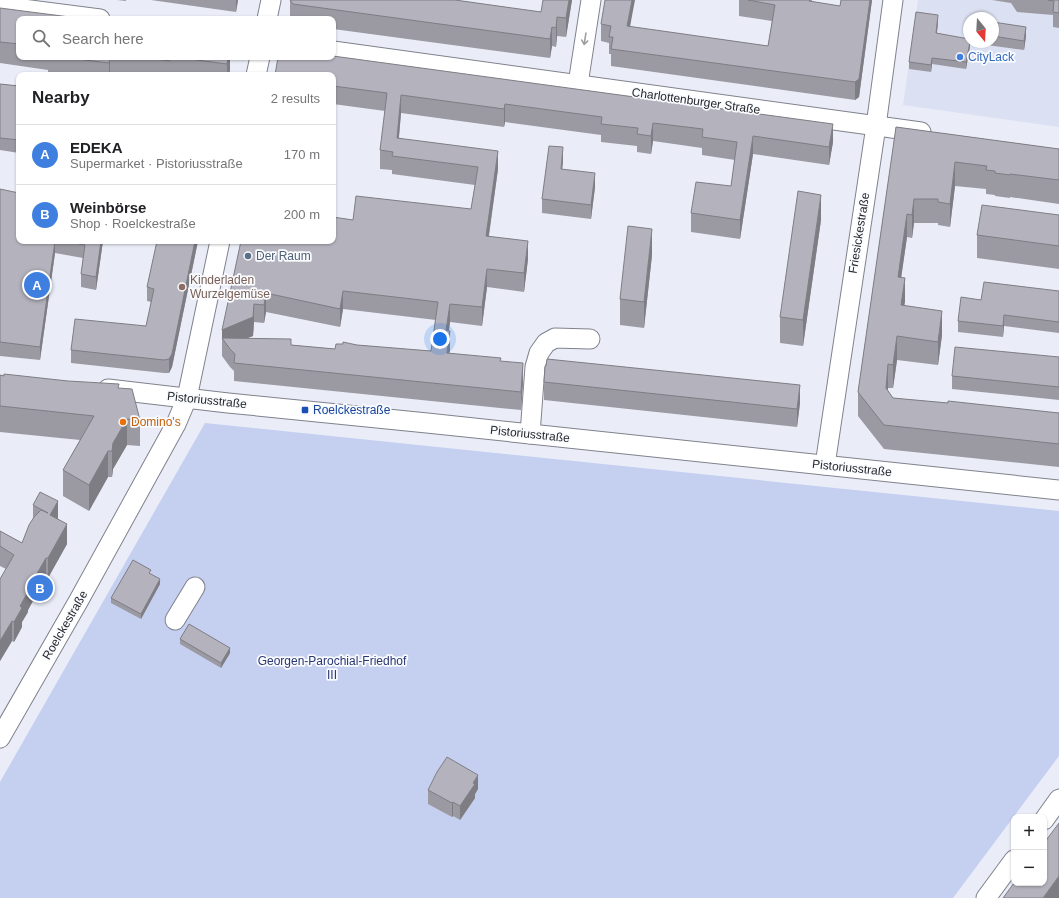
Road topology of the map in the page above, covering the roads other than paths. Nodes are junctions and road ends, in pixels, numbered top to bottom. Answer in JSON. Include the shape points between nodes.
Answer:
{"nodes":[{"id":1,"x":271,"y":0,"type":"edge"},
{"id":2,"x":591,"y":0,"type":"edge"},
{"id":3,"x":893,"y":0,"type":"edge"},
{"id":4,"x":0,"y":6,"type":"edge"},
{"id":5,"x":77,"y":16,"type":"edge"},
{"id":6,"x":268,"y":16,"type":"edge"},
{"id":7,"x":336,"y":51,"type":"edge"},
{"id":8,"x":259,"y":60,"type":"edge"},
{"id":9,"x":257,"y":72,"type":"edge"},
{"id":10,"x":578,"y":84,"type":"junction"},
{"id":11,"x":876,"y":126,"type":"junction"},
{"id":12,"x":936,"y":134,"type":"edge"},
{"id":13,"x":219,"y":244,"type":"edge"},
{"id":14,"x":590,"y":339,"type":"dead end"},
{"id":15,"x":93,"y":388,"type":"edge"},
{"id":16,"x":187,"y":398,"type":"junction"},
{"id":17,"x":530,"y":434,"type":"junction"},
{"id":18,"x":825,"y":465,"type":"junction"},
{"id":19,"x":1059,"y":490,"type":"edge"},
{"id":20,"x":194,"y":587,"type":"dead end"},
{"id":21,"x":175,"y":620,"type":"dead end"},
{"id":22,"x":0,"y":738,"type":"edge"},
{"id":23,"x":1011,"y":864,"type":"edge"},
{"id":24,"x":986,"y":898,"type":"edge"}],
"edges":[{"from":1,"to":6,"type":"street"},
{"from":2,"to":10,"type":"street","one_way":true},
{"from":3,"to":11,"type":"street","name":"Friesickestraße"},
{"from":4,"to":5,"type":"street"},
{"from":7,"to":10,"type":"street","name":"Charlottenburger Straße"},
{"from":8,"to":9,"type":"street"},
{"from":10,"to":11,"type":"street","name":"Charlottenburger Straße"},
{"from":11,"to":12,"type":"street","name":"Charlottenburger Straße"},
{"from":11,"to":18,"type":"street","name":"Friesickestraße"},
{"from":13,"to":16,"type":"street","name":"Roelckestraße"},
{"from":14,"to":17,"type":"street","via":[[555,338],[546,343],[539,353],[535,367]]},
{"from":15,"to":16,"type":"street","name":"Pistoriusstraße"},
{"from":16,"to":17,"type":"street","name":"Pistoriusstraße"},
{"from":16,"to":22,"type":"street","name":"Roelckestraße","via":[[170,436]]},
{"from":17,"to":18,"type":"street","name":"Pistoriusstraße"},
{"from":18,"to":19,"type":"street","name":"Pistoriusstraße"},
{"from":20,"to":21,"type":"street"},
{"from":23,"to":24,"type":"street"}]}
